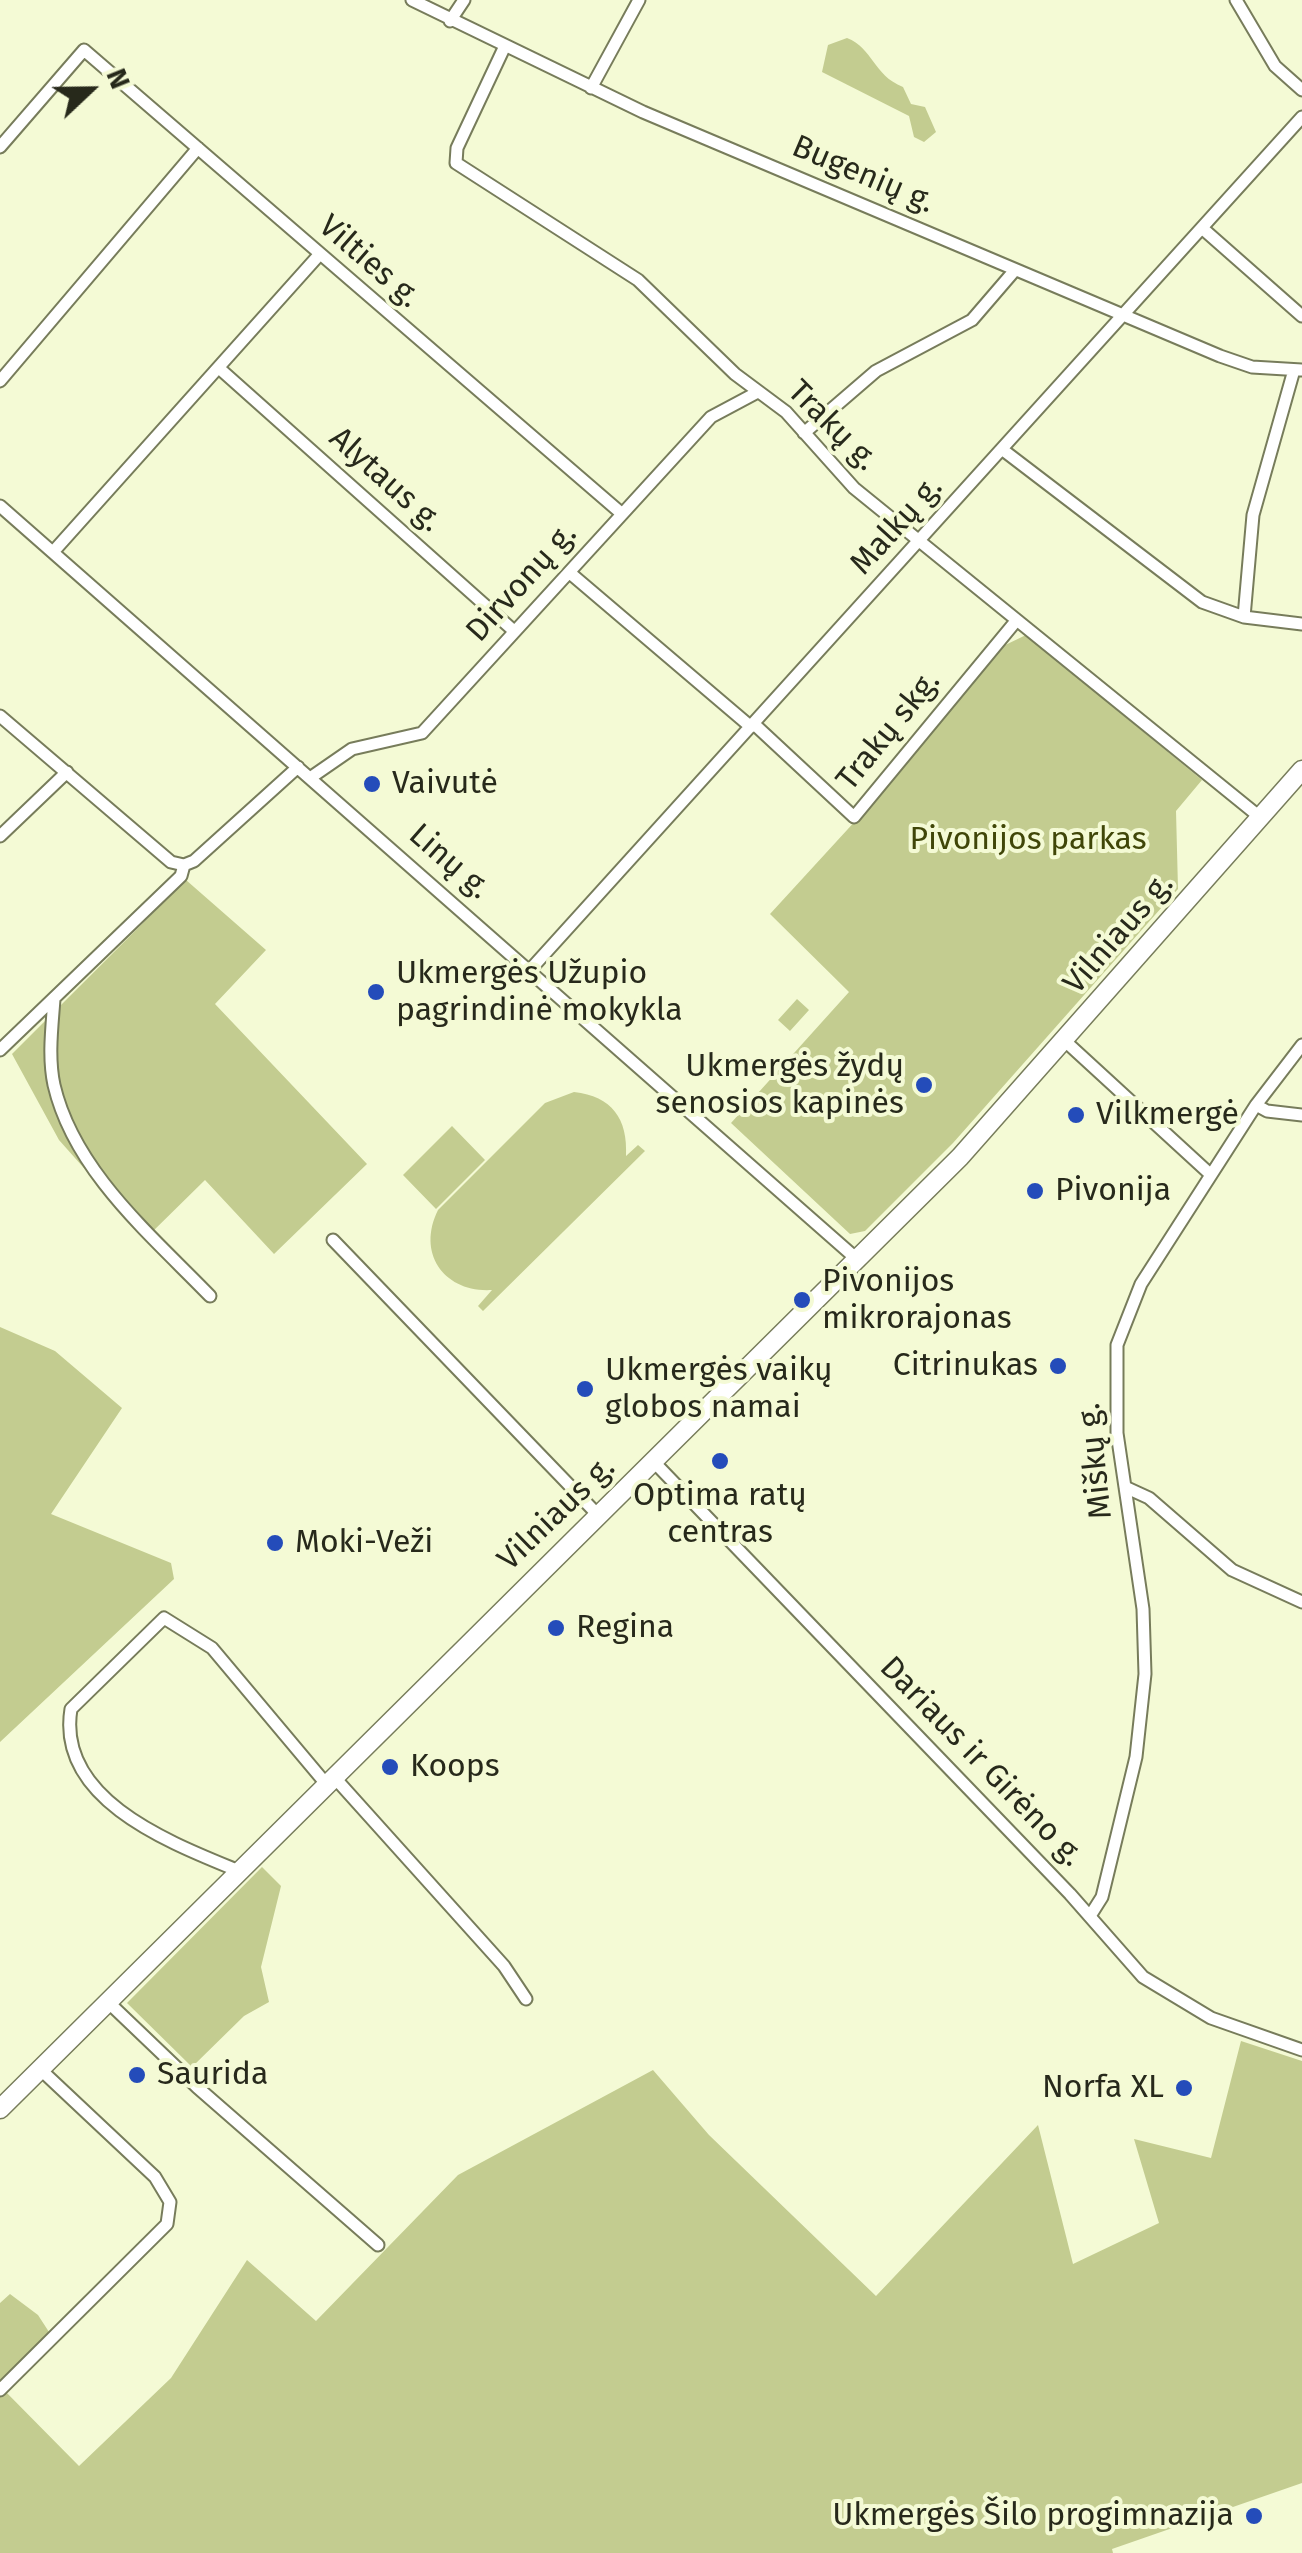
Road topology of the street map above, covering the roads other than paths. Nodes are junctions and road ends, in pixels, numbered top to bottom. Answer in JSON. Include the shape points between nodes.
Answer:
{"nodes":[{"id":1,"x":412,"y":0,"type":"edge"},
{"id":2,"x":464,"y":0,"type":"edge"},
{"id":3,"x":639,"y":0,"type":"edge"},
{"id":4,"x":1236,"y":0,"type":"edge"},
{"id":5,"x":450,"y":20,"type":"junction"},
{"id":6,"x":504,"y":48,"type":"junction"},
{"id":7,"x":591,"y":88,"type":"junction"},
{"id":8,"x":1302,"y":90,"type":"edge"},
{"id":9,"x":1302,"y":118,"type":"edge"},
{"id":10,"x":0,"y":147,"type":"edge"},
{"id":11,"x":198,"y":148,"type":"junction"},
{"id":12,"x":1202,"y":228,"type":"junction"},
{"id":13,"x":319,"y":256,"type":"junction"},
{"id":14,"x":1015,"y":270,"type":"junction"},
{"id":15,"x":1124,"y":314,"type":"junction"},
{"id":16,"x":1302,"y":316,"type":"edge"},
{"id":17,"x":220,"y":369,"type":"junction"},
{"id":18,"x":1298,"y":370,"type":"edge"},
{"id":19,"x":0,"y":382,"type":"edge"},
{"id":20,"x":756,"y":393,"type":"junction"},
{"id":21,"x":804,"y":433,"type":"junction"},
{"id":22,"x":1003,"y":450,"type":"junction"},
{"id":23,"x":0,"y":506,"type":"edge"},
{"id":24,"x":621,"y":513,"type":"junction"},
{"id":25,"x":920,"y":543,"type":"junction"},
{"id":26,"x":52,"y":552,"type":"junction"},
{"id":27,"x":570,"y":573,"type":"junction"},
{"id":28,"x":1244,"y":617,"type":"junction"},
{"id":29,"x":1016,"y":620,"type":"junction"},
{"id":30,"x":1302,"y":624,"type":"edge"},
{"id":31,"x":514,"y":632,"type":"junction"},
{"id":32,"x":0,"y":716,"type":"edge"},
{"id":33,"x":752,"y":726,"type":"junction"},
{"id":34,"x":298,"y":767,"type":"junction"},
{"id":35,"x":1302,"y":770,"type":"edge"},
{"id":36,"x":67,"y":772,"type":"junction"},
{"id":37,"x":310,"y":778,"type":"junction"},
{"id":38,"x":1261,"y":818,"type":"junction"},
{"id":39,"x":0,"y":836,"type":"edge"},
{"id":40,"x":184,"y":865,"type":"junction"},
{"id":41,"x":530,"y":970,"type":"junction"},
{"id":42,"x":54,"y":999,"type":"junction"},
{"id":43,"x":1065,"y":1041,"type":"junction"},
{"id":44,"x":1302,"y":1045,"type":"edge"},
{"id":45,"x":0,"y":1050,"type":"edge"},
{"id":46,"x":1256,"y":1104,"type":"junction"},
{"id":47,"x":1302,"y":1115,"type":"edge"},
{"id":48,"x":1210,"y":1174,"type":"junction"},
{"id":49,"x":333,"y":1240,"type":"dead end"},
{"id":50,"x":859,"y":1261,"type":"junction"},
{"id":51,"x":210,"y":1296,"type":"dead end"},
{"id":52,"x":654,"y":1462,"type":"junction"},
{"id":53,"x":1125,"y":1487,"type":"junction"},
{"id":54,"x":598,"y":1515,"type":"junction"},
{"id":55,"x":1302,"y":1602,"type":"edge"},
{"id":56,"x":331,"y":1782,"type":"junction"},
{"id":57,"x":239,"y":1871,"type":"junction"},
{"id":58,"x":1090,"y":1916,"type":"junction"},
{"id":59,"x":526,"y":1999,"type":"dead end"},
{"id":60,"x":107,"y":2000,"type":"junction"},
{"id":61,"x":1302,"y":2050,"type":"edge"},
{"id":62,"x":40,"y":2069,"type":"junction"},
{"id":63,"x":0,"y":2108,"type":"edge"},
{"id":64,"x":378,"y":2245,"type":"dead end"},
{"id":65,"x":0,"y":2390,"type":"edge"}],
"edges":[{"from":1,"to":5,"type":"street","name":"Bugenių g."},
{"from":2,"to":5,"type":"street"},
{"from":3,"to":7,"type":"street"},
{"from":4,"to":8,"type":"street","via":[[1275,66]]},
{"from":5,"to":6,"type":"street","name":"Bugenių g."},
{"from":6,"to":7,"type":"street","name":"Bugenių g."},
{"from":6,"to":20,"type":"street","name":"Trakų g.","via":[[456,148],[456,163],[638,280]]},
{"from":7,"to":14,"type":"street","name":"Bugenių g."},
{"from":9,"to":12,"type":"street","name":"Malkų g."},
{"from":10,"to":11,"type":"street","name":"Vilties g.","via":[[84,50]]},
{"from":11,"to":13,"type":"street","name":"Vilties g."},
{"from":11,"to":19,"type":"street"},
{"from":12,"to":15,"type":"street","name":"Malkų g."},
{"from":12,"to":16,"type":"street"},
{"from":13,"to":17,"type":"street"},
{"from":13,"to":24,"type":"street","name":"Vilties g."},
{"from":14,"to":15,"type":"street","name":"Bugenių g."},
{"from":14,"to":21,"type":"street","via":[[972,320],[876,371]]},
{"from":15,"to":18,"type":"street","name":"Bugenių g.","via":[[1252,367]]},
{"from":15,"to":22,"type":"street","name":"Malkų g."},
{"from":17,"to":26,"type":"street"},
{"from":17,"to":31,"type":"street","name":"Alytaus g."},
{"from":18,"to":28,"type":"street","via":[[1253,515]]},
{"from":20,"to":21,"type":"street","name":"Trakų g.","via":[[770,398]]},
{"from":20,"to":24,"type":"street","name":"Dirvonų g.","via":[[711,417]]},
{"from":21,"to":25,"type":"street","name":"Trakų g.","via":[[854,488]]},
{"from":22,"to":25,"type":"street","name":"Malkų g."},
{"from":22,"to":28,"type":"street","via":[[1202,602]]},
{"from":23,"to":26,"type":"street","name":"Linų g."},
{"from":24,"to":27,"type":"street","name":"Dirvonų g."},
{"from":25,"to":29,"type":"street","name":"Trakų g."},
{"from":25,"to":33,"type":"street","name":"Malkų g."},
{"from":26,"to":34,"type":"street","name":"Linų g."},
{"from":27,"to":31,"type":"street","name":"Dirvonų g."},
{"from":27,"to":33,"type":"street"},
{"from":28,"to":30,"type":"street"},
{"from":29,"to":33,"type":"street","name":"Trakų skg.","via":[[854,817]]},
{"from":29,"to":38,"type":"street","name":"Trakų g."},
{"from":31,"to":37,"type":"street","name":"Dirvonų g.","via":[[422,733],[352,749]]},
{"from":32,"to":36,"type":"street"},
{"from":33,"to":41,"type":"street","name":"Malkų g."},
{"from":34,"to":37,"type":"street","name":"Linų g."},
{"from":34,"to":40,"type":"street"},
{"from":35,"to":38,"type":"main road","name":"Vilniaus g."},
{"from":36,"to":39,"type":"street"},
{"from":36,"to":40,"type":"street","via":[[171,862]]},
{"from":37,"to":41,"type":"street","name":"Linų g."},
{"from":38,"to":43,"type":"main road","name":"Vilniaus g."},
{"from":40,"to":42,"type":"street","via":[[181,876]]},
{"from":41,"to":50,"type":"street","name":"Linų g."},
{"from":42,"to":45,"type":"street"},
{"from":42,"to":51,"type":"street","via":[[54,1084],[71,1133],[107,1187]]},
{"from":43,"to":48,"type":"street"},
{"from":43,"to":50,"type":"main road","name":"Vilniaus g."},
{"from":44,"to":46,"type":"street","name":"Miškų g."},
{"from":46,"to":47,"type":"street"},
{"from":46,"to":48,"type":"street","name":"Miškų g."},
{"from":48,"to":53,"type":"street","name":"Miškų g.","via":[[1131,1302],[1118,1345],[1115,1402]]},
{"from":49,"to":54,"type":"street"},
{"from":50,"to":52,"type":"main road","name":"Vilniaus g."},
{"from":52,"to":54,"type":"main road","name":"Vilniaus g."},
{"from":52,"to":58,"type":"street","name":"Dariaus ir Girėno g."},
{"from":53,"to":55,"type":"street","via":[[1149,1498],[1232,1570]]},
{"from":53,"to":58,"type":"street","name":"Miškų g.","via":[[1146,1640],[1144,1706],[1102,1898]]},
{"from":54,"to":56,"type":"main road","name":"Vilniaus g."},
{"from":56,"to":57,"type":"main road","name":"Vilniaus g."},
{"from":56,"to":57,"type":"street","via":[[212,1648],[164,1618],[70,1709],[67,1728],[83,1774],[128,1816]]},
{"from":56,"to":59,"type":"street","via":[[504,1966]]},
{"from":57,"to":60,"type":"main road","name":"Vilniaus g."},
{"from":58,"to":61,"type":"street","name":"Dariaus ir Girėno g.","via":[[1157,1988],[1236,2029]]},
{"from":60,"to":62,"type":"main road","name":"Vilniaus g."},
{"from":60,"to":64,"type":"street"},
{"from":62,"to":63,"type":"main road","name":"Vilniaus g."},
{"from":62,"to":65,"type":"street","via":[[156,2177],[170,2202],[167,2224]]}]}
